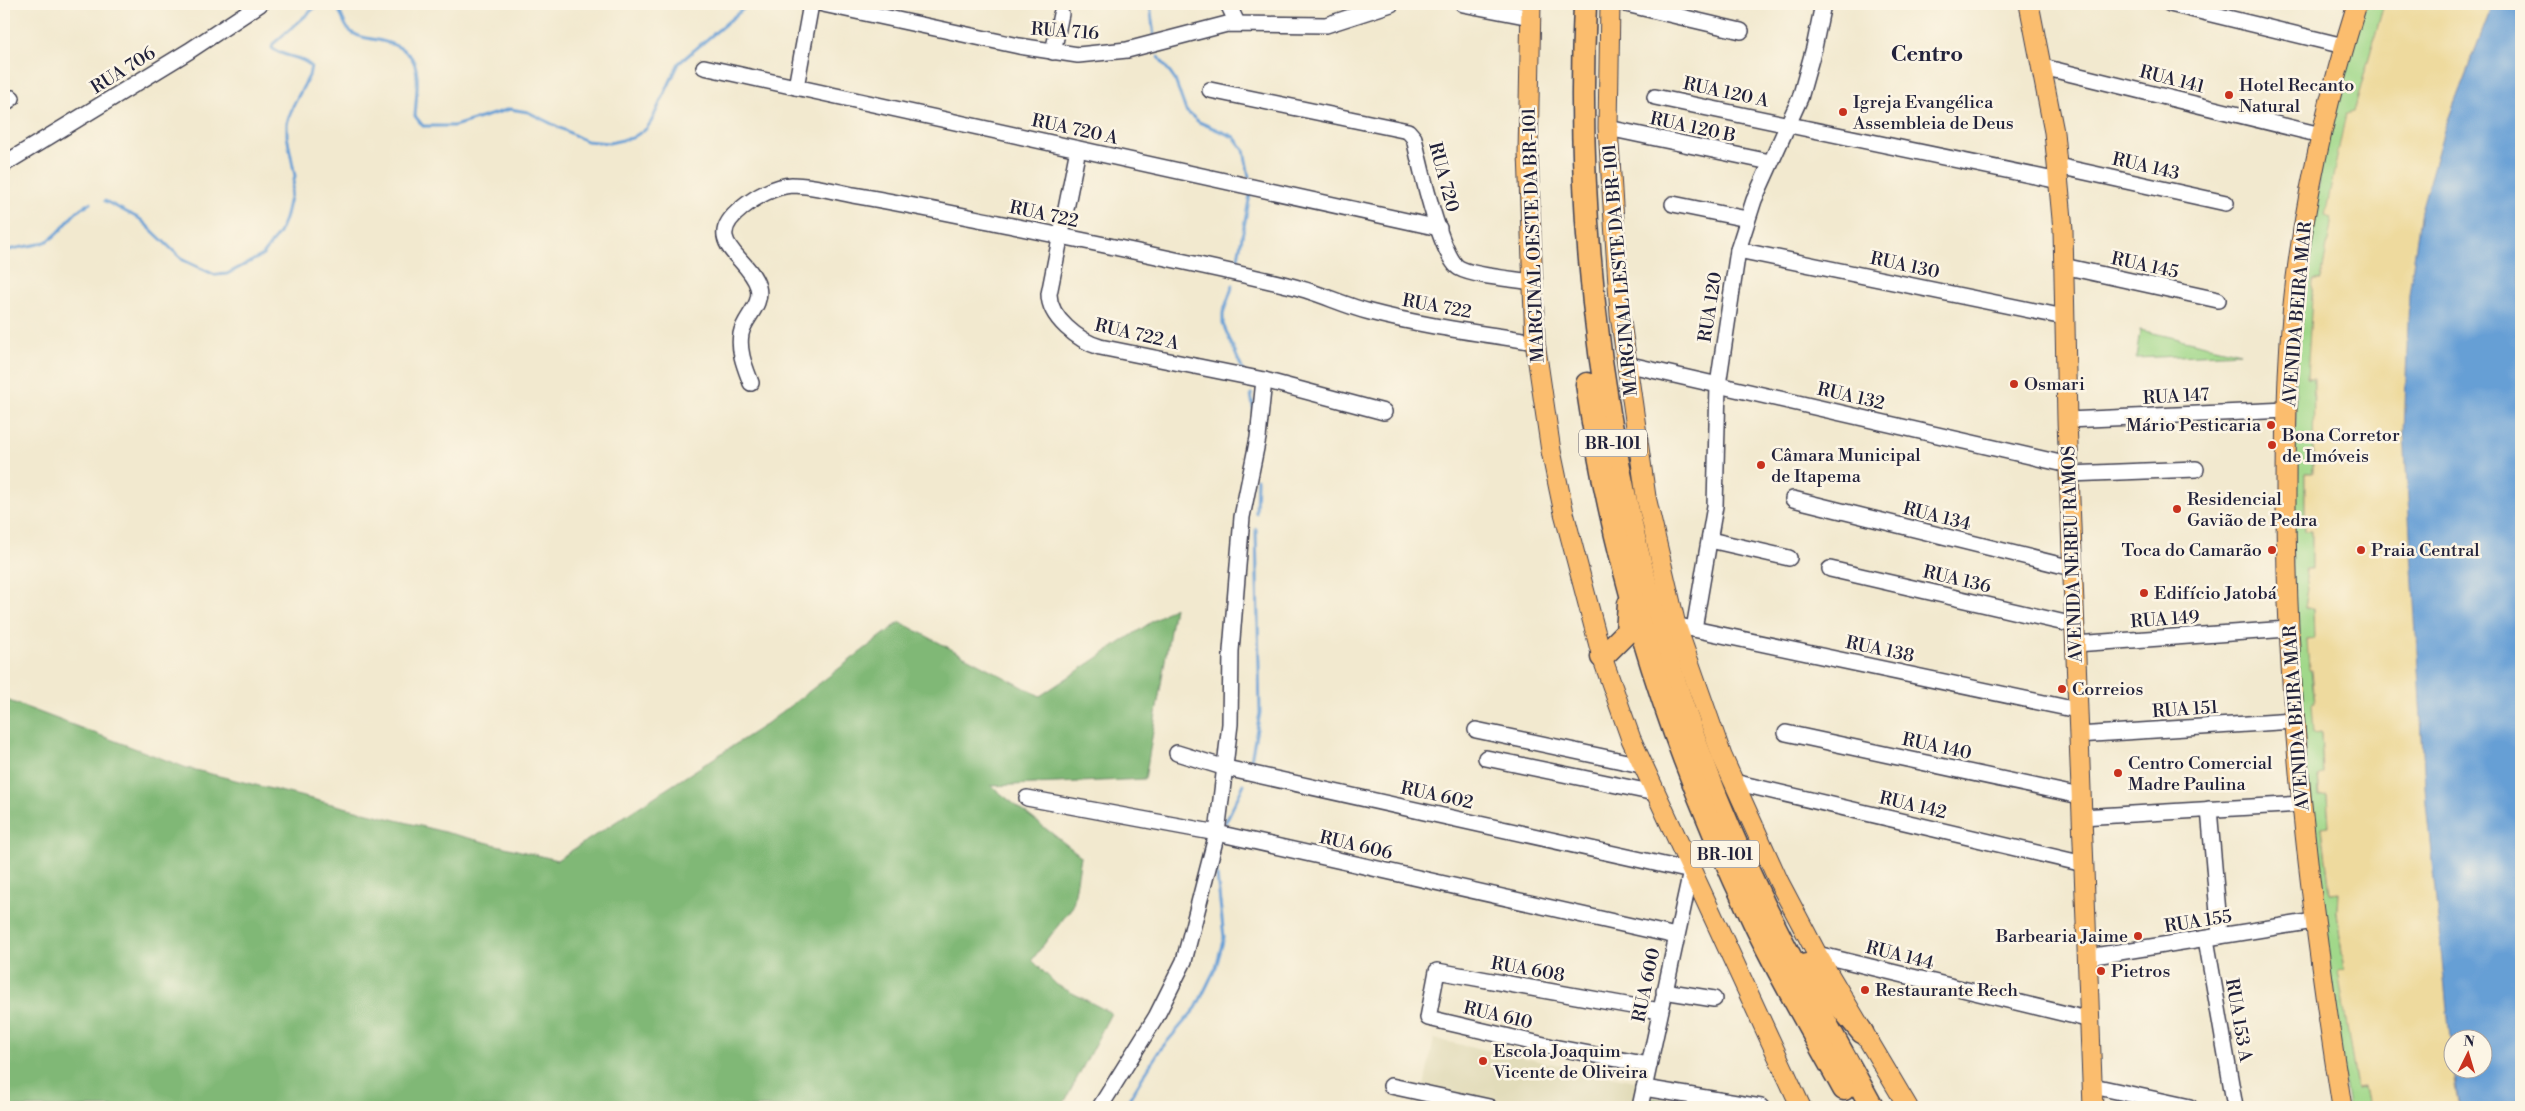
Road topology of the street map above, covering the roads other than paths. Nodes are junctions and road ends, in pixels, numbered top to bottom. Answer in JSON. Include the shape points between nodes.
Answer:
{"nodes":[{"id":1,"x":260,"y":4,"type":"edge"},
{"id":2,"x":811,"y":4,"type":"edge"},
{"id":3,"x":823,"y":4,"type":"edge"},
{"id":4,"x":1228,"y":4,"type":"edge"},
{"id":5,"x":1391,"y":4,"type":"edge"},
{"id":6,"x":1463,"y":4,"type":"edge"},
{"id":7,"x":1570,"y":4,"type":"edge"},
{"id":8,"x":1585,"y":4,"type":"edge"},
{"id":9,"x":1610,"y":4,"type":"edge"},
{"id":10,"x":1626,"y":4,"type":"edge"},
{"id":11,"x":1823,"y":4,"type":"edge"},
{"id":12,"x":2029,"y":4,"type":"edge"},
{"id":13,"x":2170,"y":4,"type":"edge"},
{"id":14,"x":2357,"y":4,"type":"edge"},
{"id":15,"x":1356,"y":10,"type":"edge"},
{"id":16,"x":1530,"y":10,"type":"edge"},
{"id":17,"x":1061,"y":14,"type":"dead end"},
{"id":18,"x":1237,"y":23,"type":"junction"},
{"id":19,"x":1741,"y":31,"type":"dead end"},
{"id":20,"x":2344,"y":46,"type":"junction"},
{"id":21,"x":1053,"y":52,"type":"junction"},
{"id":22,"x":704,"y":67,"type":"dead end"},
{"id":23,"x":2043,"y":67,"type":"junction"},
{"id":24,"x":796,"y":87,"type":"junction"},
{"id":25,"x":1210,"y":90,"type":"dead end"},
{"id":26,"x":1655,"y":96,"type":"dead end"},
{"id":27,"x":1789,"y":125,"type":"junction"},
{"id":28,"x":1608,"y":128,"type":"junction"},
{"id":29,"x":2321,"y":135,"type":"junction"},
{"id":30,"x":1078,"y":149,"type":"junction"},
{"id":31,"x":1770,"y":162,"type":"junction"},
{"id":32,"x":4,"y":164,"type":"edge"},
{"id":33,"x":2059,"y":174,"type":"junction"},
{"id":34,"x":2226,"y":203,"type":"dead end"},
{"id":35,"x":1673,"y":204,"type":"dead end"},
{"id":36,"x":1747,"y":220,"type":"junction"},
{"id":37,"x":1439,"y":228,"type":"junction"},
{"id":38,"x":1060,"y":236,"type":"junction"},
{"id":39,"x":1738,"y":250,"type":"junction"},
{"id":40,"x":2063,"y":266,"type":"junction"},
{"id":41,"x":1532,"y":282,"type":"junction"},
{"id":42,"x":2218,"y":300,"type":"dead end"},
{"id":43,"x":2064,"y":318,"type":"junction"},
{"id":44,"x":1535,"y":342,"type":"junction"},
{"id":45,"x":1626,"y":364,"type":"junction"},
{"id":46,"x":1264,"y":380,"type":"junction"},
{"id":47,"x":751,"y":383,"type":"dead end"},
{"id":48,"x":1718,"y":385,"type":"junction"},
{"id":49,"x":2287,"y":410,"type":"junction"},
{"id":50,"x":1384,"y":412,"type":"dead end"},
{"id":51,"x":2067,"y":420,"type":"junction"},
{"id":52,"x":2196,"y":469,"type":"dead end"},
{"id":53,"x":2069,"y":470,"type":"junction"},
{"id":54,"x":1793,"y":500,"type":"dead end"},
{"id":55,"x":1710,"y":540,"type":"junction"},
{"id":56,"x":1789,"y":558,"type":"dead end"},
{"id":57,"x":2072,"y":568,"type":"junction"},
{"id":58,"x":1830,"y":569,"type":"dead end"},
{"id":59,"x":1629,"y":585,"type":"junction"},
{"id":60,"x":1676,"y":625,"type":"junction"},
{"id":61,"x":2074,"y":625,"type":"junction"},
{"id":62,"x":1694,"y":629,"type":"junction"},
{"id":63,"x":2288,"y":630,"type":"junction"},
{"id":64,"x":2075,"y":644,"type":"junction"},
{"id":65,"x":1602,"y":658,"type":"junction"},
{"id":66,"x":2077,"y":710,"type":"junction"},
{"id":67,"x":2294,"y":721,"type":"junction"},
{"id":68,"x":1476,"y":730,"type":"dead end"},
{"id":69,"x":1786,"y":733,"type":"dead end"},
{"id":70,"x":2078,"y":735,"type":"junction"},
{"id":71,"x":1177,"y":752,"type":"dead end"},
{"id":72,"x":1486,"y":758,"type":"dead end"},
{"id":73,"x":1641,"y":764,"type":"junction"},
{"id":74,"x":1226,"y":768,"type":"junction"},
{"id":75,"x":1734,"y":782,"type":"junction"},
{"id":76,"x":1655,"y":793,"type":"junction"},
{"id":77,"x":2080,"y":796,"type":"junction"},
{"id":78,"x":1027,"y":798,"type":"dead end"},
{"id":79,"x":2302,"y":804,"type":"junction"},
{"id":80,"x":2209,"y":810,"type":"junction"},
{"id":81,"x":2081,"y":817,"type":"junction"},
{"id":82,"x":1217,"y":833,"type":"junction"},
{"id":83,"x":1746,"y":863,"type":"junction"},
{"id":84,"x":2084,"y":864,"type":"junction"},
{"id":85,"x":1691,"y":871,"type":"junction"},
{"id":86,"x":2314,"y":921,"type":"junction"},
{"id":87,"x":1676,"y":936,"type":"junction"},
{"id":88,"x":2213,"y":937,"type":"junction"},
{"id":89,"x":1817,"y":954,"type":"junction"},
{"id":90,"x":2088,"y":957,"type":"junction"},
{"id":91,"x":1664,"y":990,"type":"junction"},
{"id":92,"x":1714,"y":999,"type":"dead end"},
{"id":93,"x":1660,"y":1011,"type":"junction"},
{"id":94,"x":1428,"y":1018,"type":"joint"},
{"id":95,"x":2091,"y":1020,"type":"junction"},
{"id":96,"x":1862,"y":1032,"type":"junction"},
{"id":97,"x":1649,"y":1064,"type":"junction"},
{"id":98,"x":1392,"y":1086,"type":"dead end"},
{"id":99,"x":2092,"y":1086,"type":"junction"},
{"id":100,"x":1644,"y":1088,"type":"junction"},
{"id":101,"x":1100,"y":1107,"type":"edge"},
{"id":102,"x":1489,"y":1107,"type":"edge"},
{"id":103,"x":1640,"y":1107,"type":"edge"},
{"id":104,"x":1761,"y":1107,"type":"edge"},
{"id":105,"x":1802,"y":1107,"type":"edge"},
{"id":106,"x":1854,"y":1107,"type":"edge"},
{"id":107,"x":1872,"y":1107,"type":"edge"},
{"id":108,"x":1908,"y":1107,"type":"edge"},
{"id":109,"x":2093,"y":1107,"type":"edge"},
{"id":110,"x":2190,"y":1107,"type":"edge"},
{"id":111,"x":2234,"y":1107,"type":"edge"},
{"id":112,"x":2342,"y":1107,"type":"edge"}],
"edges":[{"from":1,"to":32,"type":"street","name":"RUA 706"},
{"from":2,"to":24,"type":"street"},
{"from":3,"to":21,"type":"street","name":"RUA 716"},
{"from":4,"to":18,"type":"street"},
{"from":5,"to":15,"type":"street","name":"RUA 716"},
{"from":6,"to":16,"type":"street"},
{"from":7,"to":59,"type":"highway","number":"BR-101","via":[[1568,174],[1579,316],[1599,453]]},
{"from":8,"to":83,"type":"highway","number":"BR-101","via":[[1582,97],[1587,245],[1612,438],[1630,524],[1677,689],[1716,796]]},
{"from":9,"to":28,"type":"main road","name":"MARGINAL LESTE DA BR-101"},
{"from":10,"to":19,"type":"street"},
{"from":11,"to":27,"type":"street","name":"RUA 120","via":[[1808,74]]},
{"from":12,"to":23,"type":"main road","name":"AVENIDA NEREU RAMOS"},
{"from":13,"to":20,"type":"street"},
{"from":14,"to":20,"type":"main road","name":"AVENIDA BEIRA MAR"},
{"from":15,"to":18,"type":"street","name":"RUA 716","via":[[1317,26]]},
{"from":16,"to":41,"type":"main road","name":"MARGINAL OESTE DA BR-101","via":[[1527,120]]},
{"from":17,"to":21,"type":"street"},
{"from":18,"to":21,"type":"street","name":"RUA 716","via":[[1117,52],[1078,55]]},
{"from":20,"to":29,"type":"main road","name":"AVENIDA BEIRA MAR"},
{"from":22,"to":24,"type":"street","name":"RUA 720 A"},
{"from":23,"to":29,"type":"street","name":"RUA 141"},
{"from":23,"to":33,"type":"main road","name":"AVENIDA NEREU RAMOS"},
{"from":24,"to":30,"type":"street","name":"RUA 720 A"},
{"from":25,"to":37,"type":"street","name":"RUA 720","via":[[1408,130],[1414,138]]},
{"from":26,"to":27,"type":"street","name":"RUA 120 A"},
{"from":27,"to":31,"type":"street","name":"RUA 120"},
{"from":27,"to":33,"type":"street","name":"RUA 120 A"},
{"from":28,"to":31,"type":"street","name":"RUA 120 B"},
{"from":28,"to":45,"type":"main road","name":"MARGINAL LESTE DA BR-101"},
{"from":29,"to":49,"type":"main road","name":"AVENIDA BEIRA MAR","via":[[2300,249],[2289,353]]},
{"from":30,"to":37,"type":"street","name":"RUA 720 A"},
{"from":30,"to":38,"type":"street","name":"RUA 722 A"},
{"from":31,"to":36,"type":"street","name":"RUA 120"},
{"from":33,"to":34,"type":"street","name":"RUA 143"},
{"from":33,"to":40,"type":"main road","name":"AVENIDA NEREU RAMOS"},
{"from":35,"to":36,"type":"street"},
{"from":36,"to":39,"type":"street","name":"RUA 120"},
{"from":37,"to":41,"type":"street","name":"RUA 720","via":[[1451,260],[1459,268]]},
{"from":38,"to":44,"type":"street","name":"RUA 722","via":[[1293,286],[1370,312]]},
{"from":38,"to":46,"type":"street","name":"RUA 722 A","via":[[1049,300],[1054,311],[1083,341]]},
{"from":38,"to":47,"type":"street","name":"RUA 722","via":[[809,187],[788,186],[770,191],[741,208],[724,235],[727,247],[747,269],[759,292],[755,310],[743,328],[740,341],[742,360]]},
{"from":39,"to":43,"type":"street","name":"RUA 130"},
{"from":39,"to":48,"type":"street","name":"RUA 120"},
{"from":40,"to":42,"type":"street","name":"RUA 145"},
{"from":40,"to":43,"type":"main road","name":"AVENIDA NEREU RAMOS"},
{"from":41,"to":44,"type":"main road","name":"MARGINAL OESTE DA BR-101"},
{"from":43,"to":51,"type":"main road","name":"AVENIDA NEREU RAMOS"},
{"from":44,"to":65,"type":"main road","name":"MARGINAL OESTE DA BR-101","via":[[1556,478]]},
{"from":45,"to":48,"type":"street","name":"RUA 132"},
{"from":45,"to":60,"type":"main road","name":"MARGINAL LESTE DA BR-101","via":[[1646,497]]},
{"from":46,"to":50,"type":"street","name":"RUA 722 A"},
{"from":46,"to":74,"type":"street","via":[[1258,438],[1242,517]]},
{"from":48,"to":53,"type":"street","name":"RUA 132"},
{"from":48,"to":55,"type":"street","name":"RUA 120","via":[[1715,506]]},
{"from":49,"to":51,"type":"street","name":"RUA 147"},
{"from":49,"to":63,"type":"main road","name":"AVENIDA BEIRA MAR"},
{"from":51,"to":53,"type":"main road","name":"AVENIDA NEREU RAMOS"},
{"from":52,"to":53,"type":"street","name":"RUA 132"},
{"from":53,"to":57,"type":"main road","name":"AVENIDA NEREU RAMOS"},
{"from":54,"to":57,"type":"street","name":"RUA 134"},
{"from":55,"to":56,"type":"street"},
{"from":55,"to":62,"type":"street","name":"RUA 120"},
{"from":57,"to":61,"type":"main road","name":"AVENIDA NEREU RAMOS"},
{"from":58,"to":61,"type":"street","name":"RUA 136"},
{"from":59,"to":65,"type":"highway","via":[[1627,632]]},
{"from":59,"to":106,"type":"highway","number":"BR-101","via":[[1661,693],[1710,820],[1754,921]]},
{"from":60,"to":62,"type":"street","name":"RUA 138"},
{"from":60,"to":75,"type":"main road","name":"MARGINAL LESTE DA BR-101","via":[[1706,715]]},
{"from":61,"to":64,"type":"main road","name":"AVENIDA NEREU RAMOS"},
{"from":62,"to":66,"type":"street","name":"RUA 138"},
{"from":63,"to":64,"type":"street","name":"RUA 149"},
{"from":63,"to":67,"type":"main road","name":"AVENIDA BEIRA MAR"},
{"from":64,"to":66,"type":"main road","name":"AVENIDA NEREU RAMOS"},
{"from":65,"to":73,"type":"main road","name":"MARGINAL OESTE DA BR-101"},
{"from":66,"to":70,"type":"main road","name":"AVENIDA NEREU RAMOS"},
{"from":67,"to":70,"type":"street","name":"RUA 151"},
{"from":67,"to":79,"type":"main road","name":"AVENIDA BEIRA MAR"},
{"from":68,"to":73,"type":"street"},
{"from":69,"to":77,"type":"street","name":"RUA 140"},
{"from":70,"to":77,"type":"main road","name":"AVENIDA NEREU RAMOS"},
{"from":71,"to":74,"type":"street","name":"RUA 602"},
{"from":72,"to":76,"type":"street"},
{"from":73,"to":76,"type":"main road","name":"MARGINAL OESTE DA BR-101"},
{"from":74,"to":82,"type":"street"},
{"from":74,"to":85,"type":"street","name":"RUA 602"},
{"from":75,"to":84,"type":"street","name":"RUA 142"},
{"from":75,"to":89,"type":"main road","name":"MARGINAL LESTE DA BR-101","via":[[1779,882]]},
{"from":76,"to":85,"type":"main road","name":"MARGINAL OESTE DA BR-101"},
{"from":77,"to":81,"type":"main road","name":"AVENIDA NEREU RAMOS"},
{"from":78,"to":82,"type":"street","name":"RUA 606"},
{"from":79,"to":80,"type":"street"},
{"from":79,"to":86,"type":"main road","name":"AVENIDA BEIRA MAR"},
{"from":80,"to":81,"type":"street"},
{"from":80,"to":88,"type":"street","name":"RUA 153 A"},
{"from":81,"to":84,"type":"main road","name":"AVENIDA NEREU RAMOS"},
{"from":82,"to":87,"type":"street","name":"RUA 606"},
{"from":82,"to":101,"type":"street","via":[[1184,962],[1156,1017]]},
{"from":83,"to":96,"type":"highway","via":[[1779,913],[1810,972]]},
{"from":83,"to":107,"type":"highway","number":"BR-101","via":[[1782,941]]},
{"from":84,"to":90,"type":"main road","name":"AVENIDA NEREU RAMOS"},
{"from":85,"to":87,"type":"street","name":"RUA 600"},
{"from":85,"to":105,"type":"main road","name":"MARGINAL OESTE DA BR-101"},
{"from":86,"to":88,"type":"street","name":"RUA 155"},
{"from":86,"to":112,"type":"main road","name":"AVENIDA BEIRA MAR"},
{"from":87,"to":91,"type":"street","name":"RUA 600"},
{"from":88,"to":90,"type":"street","name":"RUA 155"},
{"from":88,"to":111,"type":"street","name":"RUA 153 A"},
{"from":89,"to":95,"type":"street","name":"RUA 144"},
{"from":89,"to":96,"type":"main road","name":"MARGINAL LESTE DA BR-101"},
{"from":90,"to":95,"type":"main road","name":"AVENIDA NEREU RAMOS"},
{"from":91,"to":92,"type":"street"},
{"from":91,"to":93,"type":"street","name":"RUA 600"},
{"from":93,"to":94,"type":"street","name":"RUA 608","via":[[1437,971]]},
{"from":93,"to":97,"type":"street","name":"RUA 600"},
{"from":94,"to":97,"type":"street","name":"RUA 610","via":[[1553,1047]]},
{"from":95,"to":99,"type":"main road","name":"AVENIDA NEREU RAMOS"},
{"from":96,"to":108,"type":"main road","name":"MARGINAL LESTE DA BR-101"},
{"from":97,"to":100,"type":"street","name":"RUA 600"},
{"from":98,"to":102,"type":"street"},
{"from":99,"to":109,"type":"main road","name":"AVENIDA NEREU RAMOS"},
{"from":99,"to":110,"type":"street"},
{"from":100,"to":103,"type":"street","name":"RUA 600"},
{"from":100,"to":104,"type":"street"}]}
